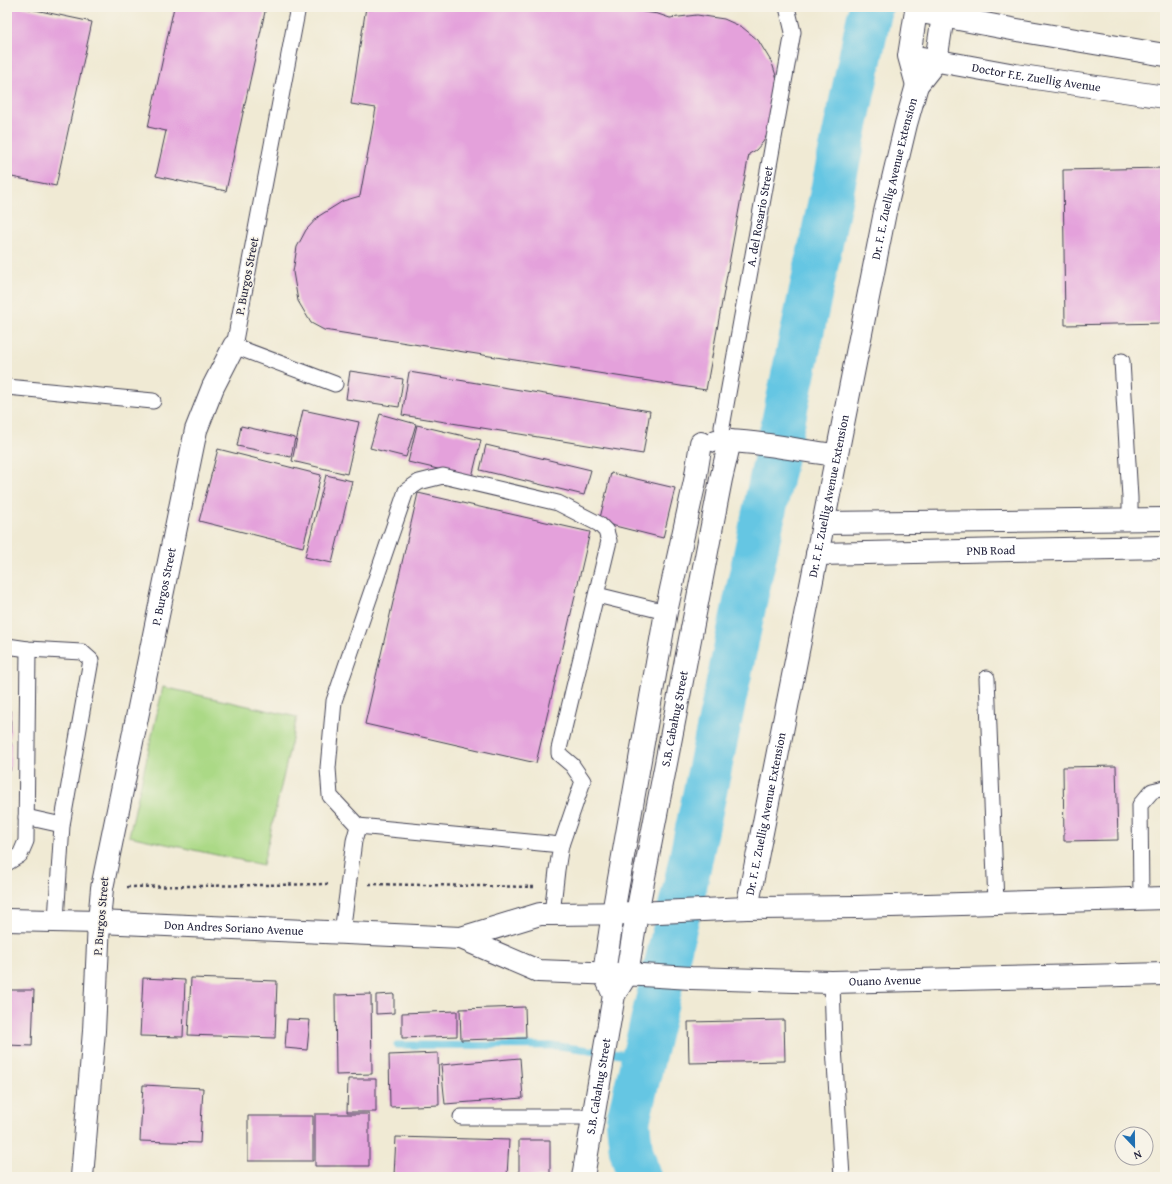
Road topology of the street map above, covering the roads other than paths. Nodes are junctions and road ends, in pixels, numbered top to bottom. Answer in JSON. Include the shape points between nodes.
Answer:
{"nodes":[{"id":1,"x":298,"y":7,"type":"edge"},
{"id":2,"x":787,"y":7,"type":"edge"},
{"id":3,"x":917,"y":9,"type":"edge"},
{"id":4,"x":943,"y":12,"type":"edge"},
{"id":5,"x":1165,"y":54,"type":"edge"},
{"id":6,"x":909,"y":56,"type":"junction"},
{"id":7,"x":936,"y":61,"type":"junction"},
{"id":8,"x":917,"y":85,"type":"junction"},
{"id":9,"x":1165,"y":97,"type":"edge"},
{"id":10,"x":234,"y":346,"type":"junction"},
{"id":11,"x":1122,"y":362,"type":"dead end"},
{"id":12,"x":335,"y":384,"type":"dead end"},
{"id":13,"x":7,"y":387,"type":"edge"},
{"id":14,"x":153,"y":401,"type":"dead end"},
{"id":15,"x":726,"y":434,"type":"junction"},
{"id":16,"x":837,"y":455,"type":"junction"},
{"id":17,"x":1130,"y":519,"type":"junction"},
{"id":18,"x":1165,"y":519,"type":"edge"},
{"id":19,"x":823,"y":523,"type":"junction"},
{"id":20,"x":1165,"y":547,"type":"edge"},
{"id":21,"x":817,"y":554,"type":"junction"},
{"id":22,"x":597,"y":594,"type":"junction"},
{"id":23,"x":666,"y":612,"type":"junction"},
{"id":24,"x":7,"y":646,"type":"edge"},
{"id":25,"x":28,"y":649,"type":"junction"},
{"id":26,"x":987,"y":678,"type":"dead end"},
{"id":27,"x":1165,"y":788,"type":"edge"},
{"id":28,"x":26,"y":817,"type":"junction"},
{"id":29,"x":62,"y":826,"type":"junction"},
{"id":30,"x":358,"y":826,"type":"junction"},
{"id":31,"x":561,"y":845,"type":"junction"},
{"id":32,"x":7,"y":863,"type":"edge"},
{"id":33,"x":1141,"y":898,"type":"junction"},
{"id":34,"x":1165,"y":898,"type":"edge"},
{"id":35,"x":996,"y":903,"type":"junction"},
{"id":36,"x":747,"y":908,"type":"junction"},
{"id":37,"x":646,"y":912,"type":"junction"},
{"id":38,"x":613,"y":913,"type":"junction"},
{"id":39,"x":552,"y":914,"type":"junction"},
{"id":40,"x":7,"y":920,"type":"edge"},
{"id":41,"x":56,"y":920,"type":"junction"},
{"id":42,"x":99,"y":922,"type":"junction"},
{"id":43,"x":342,"y":933,"type":"junction"},
{"id":44,"x":461,"y":938,"type":"junction"},
{"id":45,"x":604,"y":973,"type":"junction"},
{"id":46,"x":634,"y":974,"type":"junction"},
{"id":47,"x":1165,"y":974,"type":"edge"},
{"id":48,"x":832,"y":982,"type":"junction"},
{"id":49,"x":614,"y":995,"type":"junction"},
{"id":50,"x":462,"y":1117,"type":"dead end"},
{"id":51,"x":594,"y":1117,"type":"junction"},
{"id":52,"x":82,"y":1177,"type":"edge"},
{"id":53,"x":583,"y":1177,"type":"edge"},
{"id":54,"x":842,"y":1177,"type":"edge"}],
"edges":[{"from":1,"to":10,"type":"lane","name":"P. Burgos Street"},
{"from":2,"to":15,"type":"lane","name":"A. del Rosario Street","via":[[794,32]]},
{"from":3,"to":4,"type":"main road"},
{"from":3,"to":6,"type":"main road","name":"Dr. F. E. Zuellig Avenue Extension"},
{"from":4,"to":5,"type":"main road","via":[[1017,30]]},
{"from":4,"to":7,"type":"main road","name":"Dr. F. E. Zuellig Avenue Extension"},
{"from":6,"to":7,"type":"main road","name":"Doctor F.E. Zuellig Avenue"},
{"from":6,"to":8,"type":"main road","name":"Dr. F. E. Zuellig Avenue Extension"},
{"from":7,"to":8,"type":"main road","name":"Dr. F. E. Zuellig Avenue Extension"},
{"from":7,"to":9,"type":"main road","name":"Doctor F.E. Zuellig Avenue"},
{"from":8,"to":16,"type":"main road","name":"Dr. F. E. Zuellig Avenue Extension","via":[[885,212]]},
{"from":10,"to":12,"type":"lane"},
{"from":10,"to":42,"type":"main road","name":"P. Burgos Street","via":[[213,387],[196,430],[102,888]]},
{"from":11,"to":17,"type":"lane"},
{"from":13,"to":14,"type":"lane"},
{"from":15,"to":16,"type":"main road","via":[[753,443]]},
{"from":15,"to":23,"type":"main road","via":[[701,443]]},
{"from":15,"to":37,"type":"main road","name":"S.B. Cabahug Street","via":[[720,487]]},
{"from":16,"to":19,"type":"main road","name":"Dr. F. E. Zuellig Avenue Extension"},
{"from":17,"to":18,"type":"main road"},
{"from":17,"to":19,"type":"main road"},
{"from":19,"to":21,"type":"main road","name":"Dr. F. E. Zuellig Avenue Extension"},
{"from":20,"to":21,"type":"main road","name":"PNB Road"},
{"from":21,"to":36,"type":"main road","name":"Dr. F. E. Zuellig Avenue Extension"},
{"from":22,"to":23,"type":"lane"},
{"from":22,"to":30,"type":"lane","via":[[609,541],[606,531],[599,524],[558,503],[444,476],[419,482],[406,491],[334,701],[328,768],[330,796]]},
{"from":22,"to":31,"type":"lane","via":[[559,749],[559,754],[572,765],[583,781]]},
{"from":23,"to":38,"type":"main road"},
{"from":24,"to":25,"type":"lane"},
{"from":25,"to":28,"type":"lane"},
{"from":25,"to":29,"type":"lane","via":[[82,652],[91,660]]},
{"from":26,"to":35,"type":"lane"},
{"from":27,"to":33,"type":"lane","via":[[1152,791],[1140,806]]},
{"from":28,"to":29,"type":"lane"},
{"from":28,"to":32,"type":"lane","via":[[26,840],[20,854]]},
{"from":29,"to":41,"type":"lane"},
{"from":30,"to":31,"type":"lane"},
{"from":30,"to":43,"type":"lane"},
{"from":31,"to":39,"type":"lane"},
{"from":33,"to":34,"type":"main road"},
{"from":33,"to":35,"type":"main road"},
{"from":35,"to":36,"type":"main road"},
{"from":36,"to":37,"type":"main road"},
{"from":37,"to":38,"type":"main road"},
{"from":37,"to":46,"type":"main road","name":"S.B. Cabahug Street"},
{"from":38,"to":39,"type":"main road","name":"Don Andres Soriano Avenue"},
{"from":38,"to":45,"type":"main road"},
{"from":39,"to":44,"type":"main road","name":"Don Andres Soriano Avenue","via":[[540,914]]},
{"from":40,"to":41,"type":"main road","name":"Don Andres Soriano Avenue"},
{"from":41,"to":42,"type":"main road","name":"Don Andres Soriano Avenue"},
{"from":42,"to":43,"type":"main road","name":"Don Andres Soriano Avenue"},
{"from":42,"to":52,"type":"main road","name":"P. Burgos Street","via":[[94,1031]]},
{"from":43,"to":44,"type":"main road","name":"Don Andres Soriano Avenue"},
{"from":44,"to":45,"type":"main road","name":"Don Andres Soriano Avenue","via":[[538,971]]},
{"from":45,"to":46,"type":"main road","name":"Ouano Avenue"},
{"from":45,"to":49,"type":"main road"},
{"from":46,"to":48,"type":"main road","name":"Ouano Avenue"},
{"from":46,"to":49,"type":"main road","name":"S.B. Cabahug Street"},
{"from":47,"to":48,"type":"main road","name":"Ouano Avenue"},
{"from":48,"to":54,"type":"lane"},
{"from":49,"to":51,"type":"main road","name":"S.B. Cabahug Street"},
{"from":50,"to":51,"type":"lane"},
{"from":51,"to":53,"type":"main road","name":"S.B. Cabahug Street"}]}
